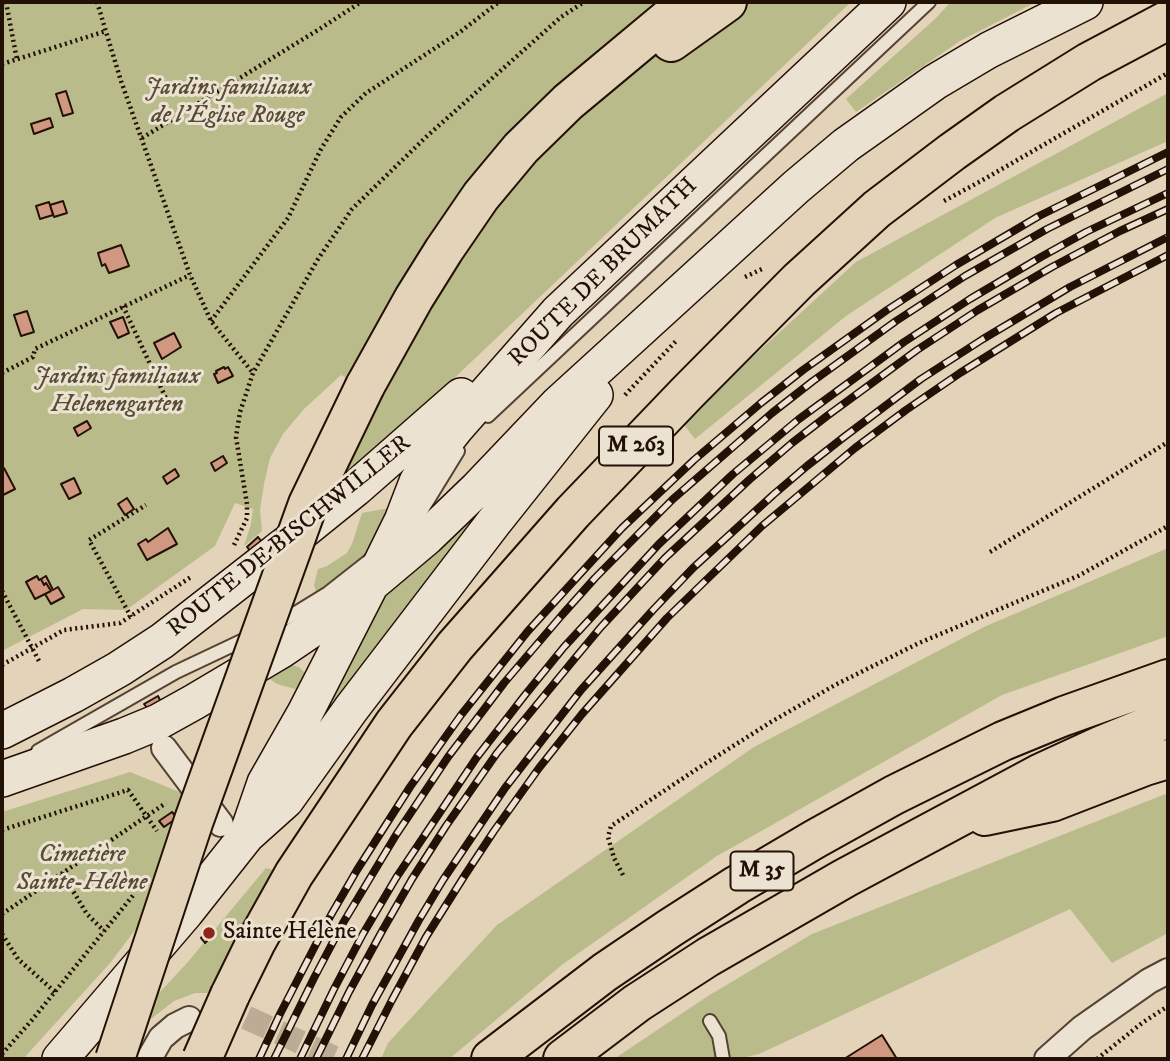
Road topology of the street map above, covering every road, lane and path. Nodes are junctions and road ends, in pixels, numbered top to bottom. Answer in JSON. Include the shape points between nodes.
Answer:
{"nodes":[{"id":1,"x":6,"y":2,"type":"edge"},
{"id":2,"x":97,"y":2,"type":"edge"},
{"id":3,"x":361,"y":2,"type":"edge"},
{"id":4,"x":499,"y":2,"type":"edge"},
{"id":5,"x":584,"y":2,"type":"edge"},
{"id":6,"x":688,"y":2,"type":"edge"},
{"id":7,"x":727,"y":2,"type":"edge"},
{"id":8,"x":888,"y":2,"type":"edge"},
{"id":9,"x":929,"y":2,"type":"edge"},
{"id":10,"x":1085,"y":2,"type":"edge"},
{"id":11,"x":1168,"y":20,"type":"edge"},
{"id":12,"x":106,"y":31,"type":"junction"},
{"id":13,"x":17,"y":60,"type":"junction"},
{"id":14,"x":2,"y":64,"type":"edge"},
{"id":15,"x":1168,"y":73,"type":"edge"},
{"id":16,"x":142,"y":138,"type":"junction"},
{"id":17,"x":936,"y":204,"type":"dead end"},
{"id":18,"x":190,"y":275,"type":"junction"},
{"id":19,"x":682,"y":290,"type":"junction"},
{"id":20,"x":123,"y":306,"type":"junction"},
{"id":21,"x":558,"y":312,"type":"junction"},
{"id":22,"x":211,"y":321,"type":"junction"},
{"id":23,"x":388,"y":346,"type":"junction"},
{"id":24,"x":2,"y":373,"type":"edge"},
{"id":25,"x":253,"y":373,"type":"junction"},
{"id":26,"x":170,"y":407,"type":"dead end"},
{"id":27,"x":482,"y":421,"type":"dead end"},
{"id":28,"x":467,"y":439,"type":"dead end"},
{"id":29,"x":1168,"y":442,"type":"edge"},
{"id":30,"x":479,"y":487,"type":"junction"},
{"id":31,"x":146,"y":505,"type":"dead end"},
{"id":32,"x":418,"y":518,"type":"junction"},
{"id":33,"x":1168,"y":526,"type":"edge"},
{"id":34,"x":232,"y":548,"type":"dead end"},
{"id":35,"x":990,"y":552,"type":"dead end"},
{"id":36,"x":384,"y":565,"type":"junction"},
{"id":37,"x":197,"y":574,"type":"dead end"},
{"id":38,"x":2,"y":591,"type":"edge"},
{"id":39,"x":131,"y":617,"type":"junction"},
{"id":40,"x":32,"y":649,"type":"junction"},
{"id":41,"x":280,"y":651,"type":"junction"},
{"id":42,"x":38,"y":662,"type":"dead end"},
{"id":43,"x":1168,"y":662,"type":"edge"},
{"id":44,"x":2,"y":664,"type":"edge"},
{"id":45,"x":1168,"y":679,"type":"edge"},
{"id":46,"x":321,"y":680,"type":"junction"},
{"id":47,"x":1065,"y":716,"type":"junction"},
{"id":48,"x":1168,"y":718,"type":"edge"},
{"id":49,"x":2,"y":732,"type":"edge"},
{"id":50,"x":164,"y":748,"type":"dead end"},
{"id":51,"x":1168,"y":759,"type":"edge"},
{"id":52,"x":2,"y":773,"type":"edge"},
{"id":53,"x":2,"y":779,"type":"edge"},
{"id":54,"x":170,"y":800,"type":"dead end"},
{"id":55,"x":147,"y":816,"type":"junction"},
{"id":56,"x":942,"y":825,"type":"junction"},
{"id":57,"x":2,"y":830,"type":"edge"},
{"id":58,"x":234,"y":830,"type":"junction"},
{"id":59,"x":162,"y":838,"type":"dead end"},
{"id":60,"x":62,"y":873,"type":"junction"},
{"id":61,"x":623,"y":875,"type":"dead end"},
{"id":62,"x":137,"y":890,"type":"dead end"},
{"id":63,"x":2,"y":914,"type":"edge"},
{"id":64,"x":104,"y":931,"type":"junction"},
{"id":65,"x":2,"y":934,"type":"edge"},
{"id":66,"x":1168,"y":971,"type":"edge"},
{"id":67,"x":55,"y":992,"type":"junction"},
{"id":68,"x":1168,"y":1006,"type":"edge"},
{"id":69,"x":189,"y":1018,"type":"tunnel mouth"},
{"id":70,"x":710,"y":1021,"type":"dead end"},
{"id":71,"x":2,"y":1054,"type":"edge"},
{"id":72,"x":568,"y":1055,"type":"edge"},
{"id":73,"x":61,"y":1059,"type":"edge"},
{"id":74,"x":115,"y":1059,"type":"edge"},
{"id":75,"x":149,"y":1059,"type":"edge"},
{"id":76,"x":202,"y":1059,"type":"edge"},
{"id":77,"x":491,"y":1059,"type":"edge"},
{"id":78,"x":723,"y":1059,"type":"edge"},
{"id":79,"x":1047,"y":1059,"type":"edge"},
{"id":80,"x":1097,"y":1059,"type":"edge"}],
"edges":[{"from":1,"to":13,"type":"path"},
{"from":2,"to":12,"type":"path"},
{"from":3,"to":16,"type":"path"},
{"from":4,"to":22,"type":"path","via":[[366,93],[341,117],[288,218]]},
{"from":5,"to":25,"type":"path","via":[[426,137],[352,209]]},
{"from":6,"to":23,"type":"highway","via":[[568,102],[521,148],[444,250]]},
{"from":7,"to":23,"type":"highway","via":[[630,74],[532,159],[449,255]]},
{"from":8,"to":21,"type":"main road","name":"ROUTE DE BRUMATH","number":"M 263"},
{"from":9,"to":27,"type":"lane"},
{"from":10,"to":19,"type":"main road","name":"ROUTE DE BRUMATH","number":"M 263","via":[[989,50],[888,114],[796,187]]},
{"from":11,"to":76,"type":"highway","number":"M 263","bridge":true,"via":[[1007,113],[877,209],[799,280],[573,512],[455,646],[394,724],[294,874],[256,942]]},
{"from":12,"to":13,"type":"path"},
{"from":12,"to":16,"type":"path"},
{"from":13,"to":14,"type":"path"},
{"from":15,"to":17,"type":"path"},
{"from":16,"to":18,"type":"path"},
{"from":18,"to":20,"type":"path"},
{"from":18,"to":22,"type":"path"},
{"from":19,"to":30,"type":"main road","name":"ROUTE DE BRUMATH","number":"M 263","via":[[557,405]]},
{"from":19,"to":58,"type":"main road","name":"ROUTE DE BRUMATH","number":"M 263","via":[[494,522],[286,800]]},
{"from":20,"to":24,"type":"path","via":[[35,349],[33,357]]},
{"from":20,"to":26,"type":"path"},
{"from":21,"to":36,"type":"main road","name":"ROUTE DE BRUMATH","number":"M 263","via":[[430,461]]},
{"from":21,"to":49,"type":"main road","name":"ROUTE DE BISCHWILLER","via":[[355,489],[162,641]]},
{"from":22,"to":25,"type":"path"},
{"from":23,"to":74,"type":"highway","bridge":true,"via":[[308,504],[194,820]]},
{"from":25,"to":34,"type":"path","via":[[236,437],[247,518]]},
{"from":28,"to":32,"type":"lane"},
{"from":29,"to":35,"type":"path"},
{"from":30,"to":32,"type":"lane"},
{"from":30,"to":36,"type":"main road","name":"ROUTE DE BRUMATH","number":"M 263","via":[[427,537]]},
{"from":31,"to":39,"type":"path","via":[[89,540]]},
{"from":32,"to":36,"type":"lane"},
{"from":32,"to":36,"type":"lane"},
{"from":33,"to":61,"type":"path","via":[[1078,576],[919,643],[835,685],[710,761],[611,826],[608,837]]},
{"from":36,"to":41,"type":"main road","via":[[339,611]]},
{"from":36,"to":46,"type":"main road","name":"ROUTE DE BRUMATH","number":"M 263"},
{"from":36,"to":52,"type":"lane","via":[[362,568],[289,617],[176,672]]},
{"from":36,"to":58,"type":"lane","via":[[309,729]]},
{"from":37,"to":39,"type":"path"},
{"from":38,"to":40,"type":"path"},
{"from":39,"to":40,"type":"path","via":[[120,623],[64,630]]},
{"from":40,"to":42,"type":"path"},
{"from":40,"to":44,"type":"path"},
{"from":41,"to":46,"type":"main road","via":[[308,661]]},
{"from":41,"to":53,"type":"main road","via":[[158,722]]},
{"from":43,"to":47,"type":"highway"},
{"from":45,"to":47,"type":"highway","number":"M 35"},
{"from":46,"to":58,"type":"main road","name":"ROUTE DE BRUMATH","number":"M 263"},
{"from":47,"to":77,"type":"highway","number":"M 35","via":[[894,795],[737,885],[637,950]]},
{"from":48,"to":56,"type":"highway","number":"M 35","via":[[1041,772]]},
{"from":50,"to":58,"type":"street"},
{"from":51,"to":56,"type":"highway","via":[[1052,802]]},
{"from":54,"to":55,"type":"path"},
{"from":55,"to":57,"type":"path","via":[[128,790]]},
{"from":55,"to":59,"type":"path"},
{"from":55,"to":60,"type":"path"},
{"from":56,"to":72,"type":"highway","number":"M 35","via":[[708,957]]},
{"from":58,"to":73,"type":"main road","name":"ROUTE DE BRUMATH","number":"M 263","via":[[186,912]]},
{"from":60,"to":63,"type":"path"},
{"from":60,"to":64,"type":"path"},
{"from":62,"to":64,"type":"path"},
{"from":64,"to":67,"type":"path"},
{"from":65,"to":67,"type":"path","via":[[18,959]]},
{"from":66,"to":79,"type":"street","via":[[1082,1028]]},
{"from":67,"to":71,"type":"path"},
{"from":68,"to":80,"type":"path"},
{"from":69,"to":75,"type":"street","via":[[160,1038]]},
{"from":70,"to":78,"type":"lane","via":[[719,1036]]}]}
